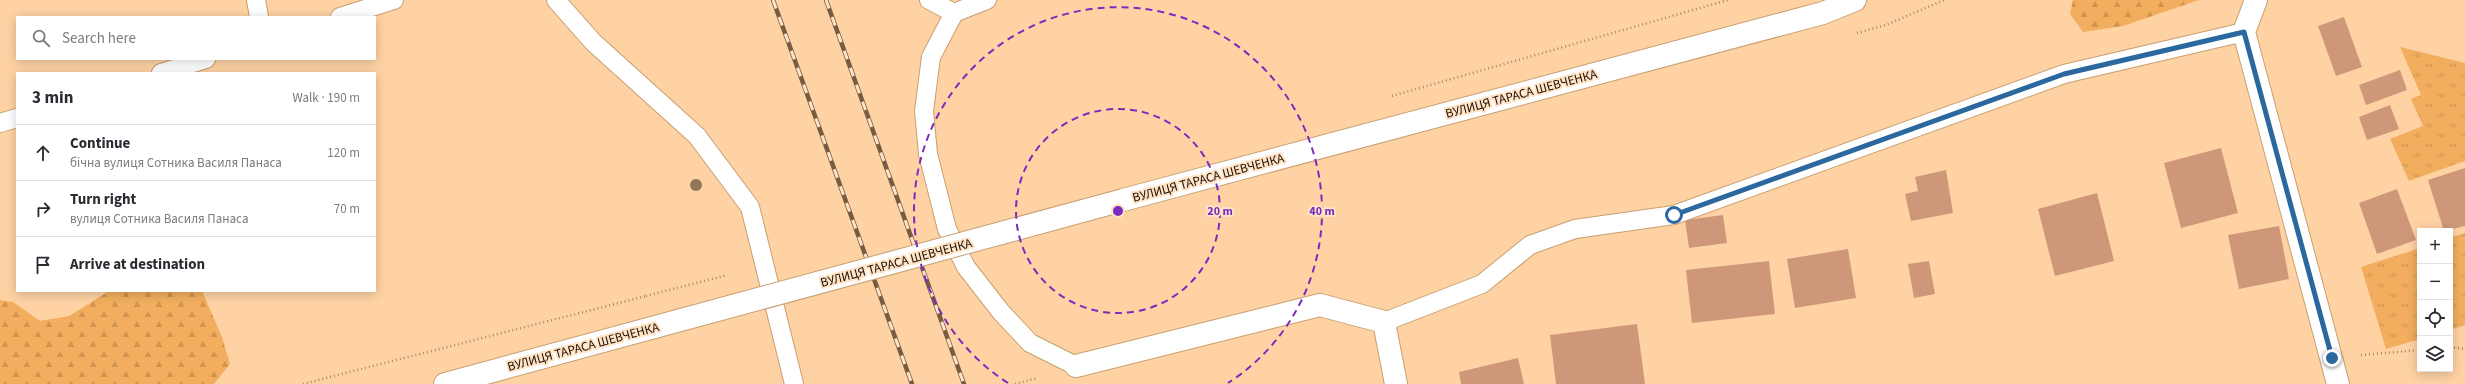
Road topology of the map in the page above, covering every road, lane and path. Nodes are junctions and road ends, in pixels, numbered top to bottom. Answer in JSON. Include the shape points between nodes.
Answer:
{"nodes":[{"id":1,"x":256,"y":0,"type":"edge"},
{"id":2,"x":394,"y":0,"type":"edge"},
{"id":3,"x":556,"y":0,"type":"edge"},
{"id":4,"x":930,"y":0,"type":"edge"},
{"id":5,"x":987,"y":0,"type":"edge"},
{"id":6,"x":1728,"y":0,"type":"edge"},
{"id":7,"x":1855,"y":0,"type":"edge"},
{"id":8,"x":2256,"y":0,"type":"edge"},
{"id":9,"x":954,"y":13,"type":"junction"},
{"id":10,"x":259,"y":16,"type":"edge"},
{"id":11,"x":343,"y":16,"type":"edge"},
{"id":12,"x":2244,"y":32,"type":"junction"},
{"id":13,"x":203,"y":60,"type":"edge"},
{"id":14,"x":164,"y":72,"type":"edge"},
{"id":15,"x":1384,"y":98,"type":"dead end"},
{"id":16,"x":16,"y":118,"type":"edge"},
{"id":17,"x":0,"y":123,"type":"edge"},
{"id":18,"x":646,"y":296,"type":"dead end"},
{"id":19,"x":1384,"y":322,"type":"junction"},
{"id":20,"x":2453,"y":347,"type":"edge"},
{"id":21,"x":2465,"y":349,"type":"edge"},
{"id":22,"x":2417,"y":350,"type":"edge"},
{"id":23,"x":2332,"y":358,"type":"junction"},
{"id":24,"x":1076,"y":366,"type":"joint"},
{"id":25,"x":303,"y":384,"type":"edge"},
{"id":26,"x":445,"y":384,"type":"edge"},
{"id":27,"x":794,"y":384,"type":"edge"},
{"id":28,"x":1396,"y":384,"type":"edge"},
{"id":29,"x":2338,"y":384,"type":"edge"}],
"edges":[{"from":1,"to":10,"type":"lane"},
{"from":2,"to":11,"type":"lane"},
{"from":3,"to":27,"type":"lane","via":[[593,42],[697,136],[750,207]]},
{"from":4,"to":9,"type":"lane"},
{"from":5,"to":9,"type":"lane"},
{"from":6,"to":15,"type":"path"},
{"from":7,"to":26,"type":"main road","name":"ВУЛИЦЯ ТАРАСА ШЕВЧЕНКА","bridge":true,"via":[[1823,13]]},
{"from":8,"to":12,"type":"main road"},
{"from":9,"to":24,"type":"lane","via":[[931,57],[924,111],[928,154],[946,229],[966,267],[1000,312],[1030,343]]},
{"from":12,"to":19,"type":"lane","via":[[2064,74],[1674,215],[1575,229],[1530,245],[1482,284]]},
{"from":12,"to":23,"type":"main road"},
{"from":13,"to":14,"type":"lane"},
{"from":16,"to":17,"type":"lane"},
{"from":18,"to":25,"type":"path"},
{"from":19,"to":24,"type":"main road","via":[[1320,305]]},
{"from":19,"to":28,"type":"main road"},
{"from":20,"to":21,"type":"path"},
{"from":22,"to":23,"type":"path"},
{"from":23,"to":29,"type":"main road"}]}
